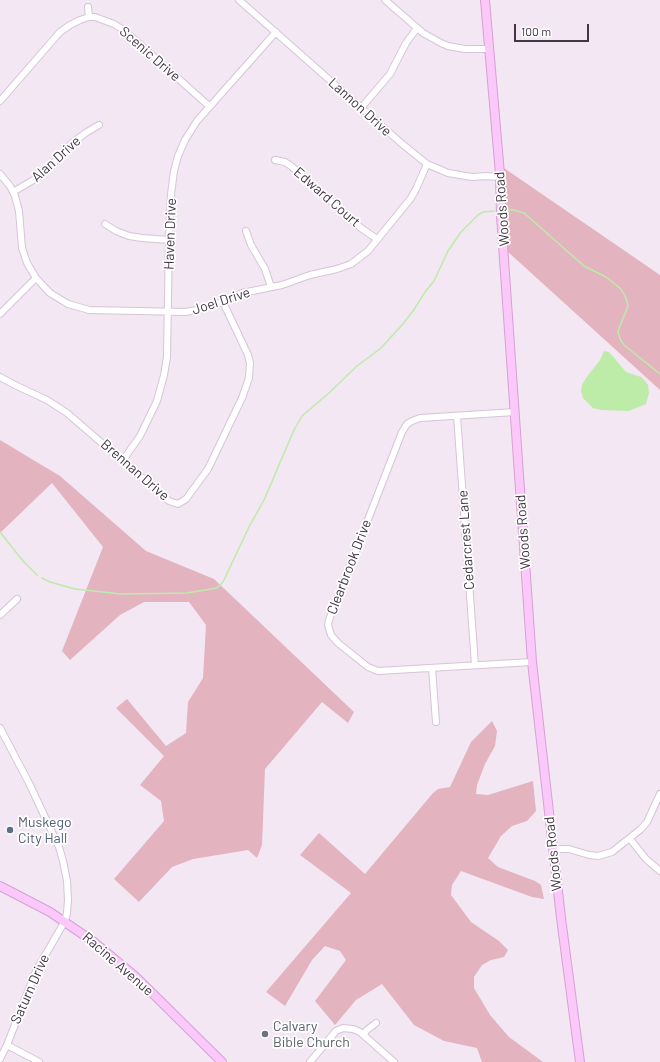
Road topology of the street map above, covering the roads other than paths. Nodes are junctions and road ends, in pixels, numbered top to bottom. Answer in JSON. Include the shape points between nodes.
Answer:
{"nodes":[{"id":1,"x":239,"y":0,"type":"edge"},
{"id":2,"x":384,"y":0,"type":"edge"},
{"id":3,"x":485,"y":0,"type":"edge"},
{"id":4,"x":88,"y":7,"type":"dead end"},
{"id":5,"x":89,"y":17,"type":"junction"},
{"id":6,"x":417,"y":28,"type":"junction"},
{"id":7,"x":276,"y":32,"type":"junction"},
{"id":8,"x":490,"y":49,"type":"junction"},
{"id":9,"x":0,"y":102,"type":"edge"},
{"id":10,"x":209,"y":106,"type":"junction"},
{"id":11,"x":361,"y":108,"type":"junction"},
{"id":12,"x":99,"y":125,"type":"dead end"},
{"id":13,"x":275,"y":160,"type":"dead end"},
{"id":14,"x":427,"y":164,"type":"junction"},
{"id":15,"x":0,"y":174,"type":"edge"},
{"id":16,"x":499,"y":177,"type":"junction"},
{"id":17,"x":13,"y":192,"type":"junction"},
{"id":18,"x":105,"y":224,"type":"dead end"},
{"id":19,"x":246,"y":231,"type":"dead end"},
{"id":20,"x":377,"y":239,"type":"junction"},
{"id":21,"x":169,"y":240,"type":"junction"},
{"id":22,"x":36,"y":278,"type":"junction"},
{"id":23,"x":272,"y":287,"type":"junction"},
{"id":24,"x":223,"y":302,"type":"junction"},
{"id":25,"x":168,"y":312,"type":"junction"},
{"id":26,"x":0,"y":314,"type":"edge"},
{"id":27,"x":0,"y":376,"type":"edge"},
{"id":28,"x":515,"y":412,"type":"junction"},
{"id":29,"x":457,"y":416,"type":"junction"},
{"id":30,"x":123,"y":460,"type":"junction"},
{"id":31,"x":178,"y":504,"type":"junction"},
{"id":32,"x":178,"y":512,"type":"dead end"},
{"id":33,"x":17,"y":599,"type":"dead end"},
{"id":34,"x":0,"y":615,"type":"edge"},
{"id":35,"x":532,"y":662,"type":"junction"},
{"id":36,"x":475,"y":665,"type":"junction"},
{"id":37,"x":432,"y":668,"type":"junction"},
{"id":38,"x":436,"y":722,"type":"dead end"},
{"id":39,"x":0,"y":728,"type":"edge"},
{"id":40,"x":660,"y":794,"type":"edge"},
{"id":41,"x":630,"y":839,"type":"junction"},
{"id":42,"x":553,"y":848,"type":"junction"},
{"id":43,"x":660,"y":870,"type":"edge"},
{"id":44,"x":0,"y":886,"type":"edge"},
{"id":45,"x":64,"y":921,"type":"junction"},
{"id":46,"x":376,"y":1023,"type":"dead end"},
{"id":47,"x":363,"y":1035,"type":"junction"},
{"id":48,"x":7,"y":1045,"type":"junction"},
{"id":49,"x":0,"y":1059,"type":"edge"},
{"id":50,"x":39,"y":1062,"type":"edge"},
{"id":51,"x":222,"y":1062,"type":"edge"},
{"id":52,"x":310,"y":1062,"type":"edge"},
{"id":53,"x":394,"y":1062,"type":"edge"},
{"id":54,"x":580,"y":1062,"type":"edge"}],
"edges":[{"from":1,"to":7,"type":"street","name":"Lannon Drive"},
{"from":2,"to":6,"type":"street"},
{"from":3,"to":8,"type":"street","name":"Woods Road"},
{"from":4,"to":5,"type":"street"},
{"from":5,"to":9,"type":"street","via":[[60,32]]},
{"from":5,"to":10,"type":"street","name":"Scenic Drive","via":[[101,18],[125,31]]},
{"from":6,"to":8,"type":"street","via":[[448,46]]},
{"from":6,"to":11,"type":"street","via":[[390,74]]},
{"from":7,"to":10,"type":"street","name":"Haven Drive"},
{"from":7,"to":11,"type":"street","name":"Lannon Drive"},
{"from":8,"to":16,"type":"street","name":"Woods Road"},
{"from":10,"to":21,"type":"street","name":"Haven Drive","via":[[189,134],[178,156],[172,186]]},
{"from":11,"to":14,"type":"street","name":"Lannon Drive"},
{"from":12,"to":17,"type":"street","name":"Alan Drive","via":[[72,143],[36,179]]},
{"from":13,"to":20,"type":"street","name":"Edward Court","via":[[291,166]]},
{"from":14,"to":16,"type":"street","name":"Lannon Drive","via":[[448,173],[472,177]]},
{"from":14,"to":20,"type":"street","name":"Joel Drive","via":[[411,198]]},
{"from":15,"to":17,"type":"street","name":"Joel Drive"},
{"from":16,"to":28,"type":"street","name":"Woods Road"},
{"from":17,"to":22,"type":"street","name":"Joel Drive","via":[[19,211],[22,248]]},
{"from":18,"to":21,"type":"street","via":[[129,236]]},
{"from":19,"to":23,"type":"street"},
{"from":20,"to":23,"type":"street","name":"Joel Drive","via":[[351,264]]},
{"from":21,"to":25,"type":"street","name":"Haven Drive"},
{"from":22,"to":25,"type":"street","name":"Joel Drive","via":[[56,298],[81,308]]},
{"from":22,"to":26,"type":"street"},
{"from":23,"to":24,"type":"street","name":"Joel Drive","via":[[242,293]]},
{"from":24,"to":25,"type":"street","name":"Joel Drive","via":[[197,310]]},
{"from":24,"to":31,"type":"street","name":"Brennan Drive","via":[[248,355],[249,378],[208,469],[191,493]]},
{"from":25,"to":30,"type":"street","name":"Haven Drive","via":[[166,364],[161,388],[140,436]]},
{"from":27,"to":30,"type":"street","name":"Brennan Drive","via":[[60,408]]},
{"from":28,"to":29,"type":"street","name":"Clearbrook Drive"},
{"from":28,"to":35,"type":"street","name":"Woods Road"},
{"from":29,"to":36,"type":"street","name":"Cedarcrest Lane"},
{"from":29,"to":37,"type":"street","name":"Clearbrook Drive","via":[[420,418],[407,424],[329,620],[329,631],[334,638],[360,662],[373,670],[385,672]]},
{"from":30,"to":31,"type":"street","name":"Brennan Drive","via":[[169,501]]},
{"from":31,"to":32,"type":"street"},
{"from":33,"to":34,"type":"street"},
{"from":35,"to":36,"type":"street","name":"Clearbrook Drive"},
{"from":35,"to":42,"type":"street","name":"Woods Road"},
{"from":36,"to":37,"type":"street","name":"Clearbrook Drive"},
{"from":37,"to":38,"type":"street"},
{"from":39,"to":45,"type":"street","name":"Saturn Drive","via":[[59,847],[67,881],[68,907]]},
{"from":40,"to":41,"type":"street","via":[[647,822]]},
{"from":41,"to":42,"type":"street","via":[[612,852],[598,856]]},
{"from":41,"to":43,"type":"street"},
{"from":42,"to":54,"type":"street","name":"Woods Road"},
{"from":44,"to":45,"type":"street","name":"Racine Avenue"},
{"from":45,"to":48,"type":"street","name":"Saturn Drive","via":[[34,977]]},
{"from":45,"to":51,"type":"street","name":"Racine Avenue","via":[[127,969]]},
{"from":46,"to":47,"type":"street"},
{"from":47,"to":52,"type":"street","via":[[353,1029],[343,1028],[336,1031]]},
{"from":47,"to":53,"type":"street"},
{"from":48,"to":49,"type":"street","name":"Saturn Drive"},
{"from":48,"to":50,"type":"street"}]}
